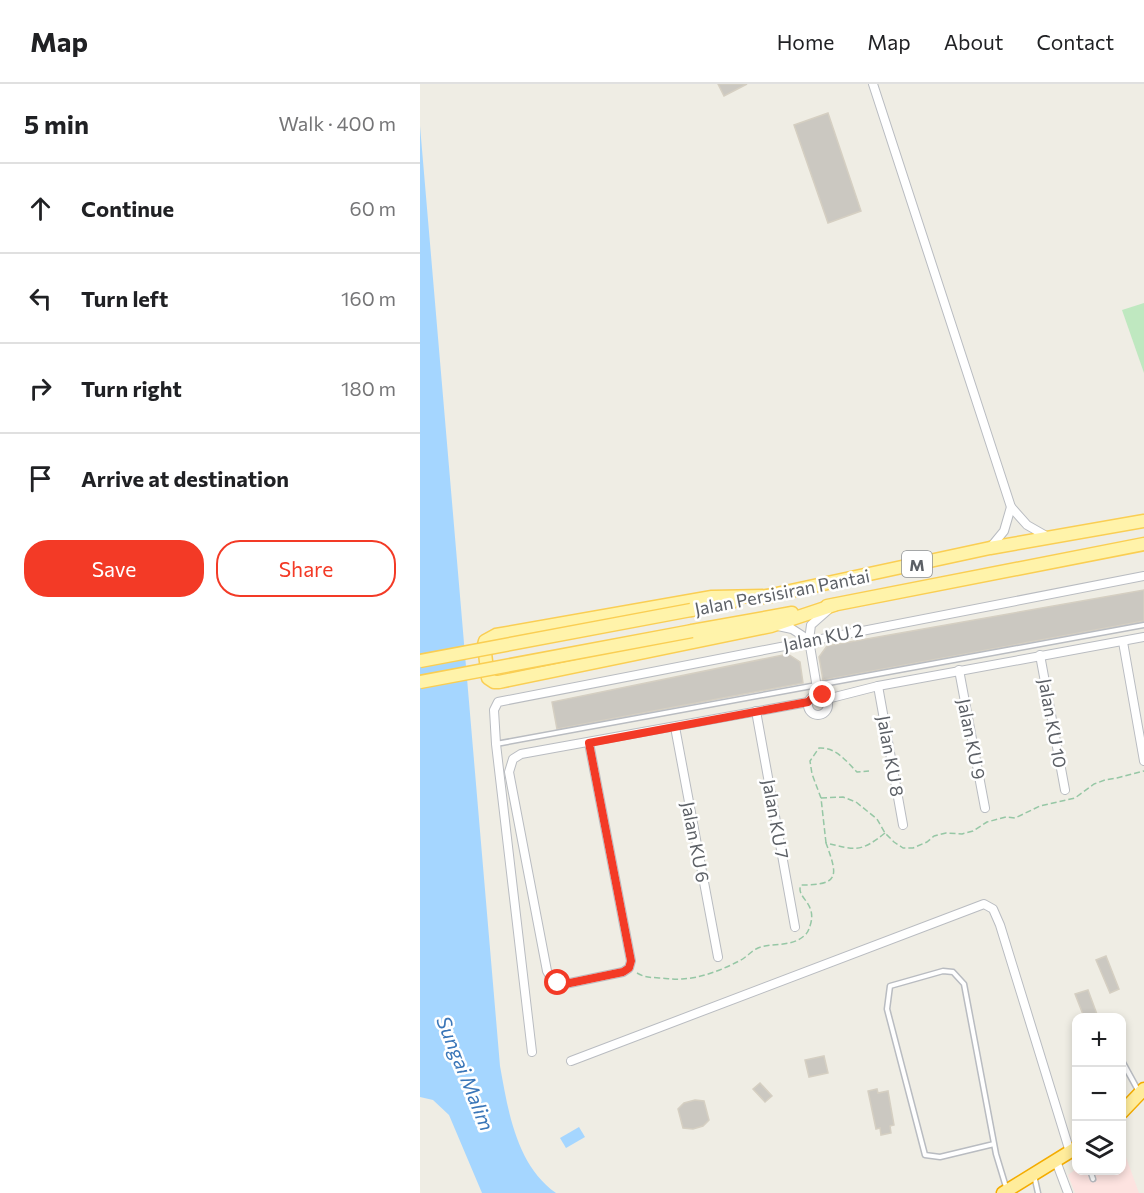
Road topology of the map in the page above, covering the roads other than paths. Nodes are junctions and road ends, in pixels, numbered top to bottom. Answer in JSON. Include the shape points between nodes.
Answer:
{"nodes":[{"id":1,"x":873,"y":84,"type":"edge"},
{"id":2,"x":1011,"y":507,"type":"junction"},
{"id":3,"x":1144,"y":521,"type":"edge"},
{"id":4,"x":1050,"y":537,"type":"junction"},
{"id":5,"x":1144,"y":544,"type":"edge"},
{"id":6,"x":990,"y":548,"type":"junction"},
{"id":7,"x":1144,"y":576,"type":"edge"},
{"id":8,"x":771,"y":596,"type":"junction"},
{"id":9,"x":834,"y":605,"type":"junction"},
{"id":10,"x":1144,"y":625,"type":"edge"},
{"id":11,"x":771,"y":626,"type":"junction"},
{"id":12,"x":1144,"y":637,"type":"edge"},
{"id":13,"x":809,"y":640,"type":"junction"},
{"id":14,"x":1122,"y":642,"type":"junction"},
{"id":15,"x":1040,"y":655,"type":"junction"},
{"id":16,"x":420,"y":661,"type":"edge"},
{"id":17,"x":960,"y":670,"type":"junction"},
{"id":18,"x":420,"y":682,"type":"edge"},
{"id":19,"x":816,"y":685,"type":"junction"},
{"id":20,"x":878,"y":686,"type":"junction"},
{"id":21,"x":818,"y":694,"type":"junction"},
{"id":22,"x":827,"y":699,"type":"junction"},
{"id":23,"x":808,"y":702,"type":"junction"},
{"id":24,"x":756,"y":711,"type":"junction"},
{"id":25,"x":675,"y":727,"type":"junction"},
{"id":26,"x":589,"y":743,"type":"junction"},
{"id":27,"x":496,"y":744,"type":"junction"},
{"id":28,"x":1144,"y":760,"type":"edge"},
{"id":29,"x":1065,"y":790,"type":"dead end"},
{"id":30,"x":985,"y":808,"type":"dead end"},
{"id":31,"x":903,"y":825,"type":"dead end"},
{"id":32,"x":795,"y":927,"type":"dead end"},
{"id":33,"x":718,"y":957,"type":"dead end"},
{"id":34,"x":532,"y":1052,"type":"dead end"},
{"id":35,"x":572,"y":1061,"type":"dead end"},
{"id":36,"x":1126,"y":1067,"type":"edge"},
{"id":37,"x":1142,"y":1091,"type":"edge"},
{"id":38,"x":1126,"y":1108,"type":"edge"},
{"id":39,"x":994,"y":1144,"type":"junction"},
{"id":40,"x":1072,"y":1147,"type":"edge"},
{"id":41,"x":1072,"y":1151,"type":"edge"},
{"id":42,"x":1056,"y":1161,"type":"junction"},
{"id":43,"x":1034,"y":1175,"type":"junction"},
{"id":44,"x":1092,"y":1175,"type":"edge"},
{"id":45,"x":1093,"y":1179,"type":"dead end"},
{"id":46,"x":1005,"y":1192,"type":"edge"},
{"id":47,"x":1038,"y":1193,"type":"edge"},
{"id":48,"x":1068,"y":1193,"type":"edge"}],
"edges":[{"from":1,"to":2,"type":"street"},
{"from":2,"to":4,"type":"street","via":[[1027,525]]},
{"from":2,"to":6,"type":"street","via":[[1004,531]]},
{"from":3,"to":4,"type":"main road","name":"Jalan Persisiran Pantai","number":"M"},
{"from":4,"to":6,"type":"main road","name":"Jalan Persisiran Pantai","number":"M"},
{"from":5,"to":9,"type":"main road","name":"Jalan Persisiran Pantai","number":"M"},
{"from":6,"to":8,"type":"main road","name":"Jalan Persisiran Pantai","number":"M"},
{"from":7,"to":13,"type":"street","name":"Jalan KU 2"},
{"from":8,"to":11,"type":"main road","via":[[712,597],[496,635],[484,645],[488,678],[499,682]]},
{"from":8,"to":16,"type":"main road","name":"Jalan Persisiran Pantai","number":"M","bridge":true},
{"from":9,"to":11,"type":"main road"},
{"from":9,"to":13,"type":"street","via":[[811,625]]},
{"from":9,"to":18,"type":"main road","name":"Jalan Persisiran Pantai","number":"M","bridge":true},
{"from":10,"to":19,"type":"lane"},
{"from":11,"to":13,"type":"street","via":[[784,626]]},
{"from":12,"to":14,"type":"street"},
{"from":13,"to":19,"type":"street"},
{"from":13,"to":27,"type":"street","name":"Jalan KU 2","via":[[502,699],[495,706]]},
{"from":14,"to":15,"type":"street"},
{"from":14,"to":28,"type":"street"},
{"from":15,"to":17,"type":"street"},
{"from":15,"to":29,"type":"street","name":"Jalan KU 10"},
{"from":17,"to":20,"type":"street"},
{"from":17,"to":30,"type":"street","name":"Jalan KU 9"},
{"from":19,"to":21,"type":"street"},
{"from":19,"to":27,"type":"lane"},
{"from":20,"to":22,"type":"street"},
{"from":20,"to":31,"type":"street","name":"Jalan KU 8"},
{"from":21,"to":22,"type":"street"},
{"from":21,"to":23,"type":"street"},
{"from":22,"to":23,"type":"street","via":[[828,709],[820,715],[810,712]]},
{"from":23,"to":24,"type":"street"},
{"from":24,"to":25,"type":"street"},
{"from":24,"to":32,"type":"street","name":"Jalan KU 7"},
{"from":25,"to":26,"type":"street"},
{"from":25,"to":33,"type":"street","name":"Jalan KU 6"},
{"from":26,"to":26,"type":"street","via":[[520,754],[513,759],[509,772],[548,971],[550,977],[565,984],[623,972],[631,961]]},
{"from":27,"to":34,"type":"street"},
{"from":35,"to":40,"type":"street","via":[[984,904],[993,909],[1000,925]]},
{"from":36,"to":37,"type":"lane"},
{"from":37,"to":38,"type":"highway"},
{"from":39,"to":39,"type":"lane","via":[[964,984],[953,972],[943,971],[890,986],[887,1009],[925,1155],[940,1157]]},
{"from":39,"to":46,"type":"lane"},
{"from":41,"to":42,"type":"highway"},
{"from":42,"to":43,"type":"highway"},
{"from":42,"to":48,"type":"street"},
{"from":43,"to":46,"type":"highway"},
{"from":43,"to":47,"type":"lane"},
{"from":44,"to":45,"type":"lane"}]}
